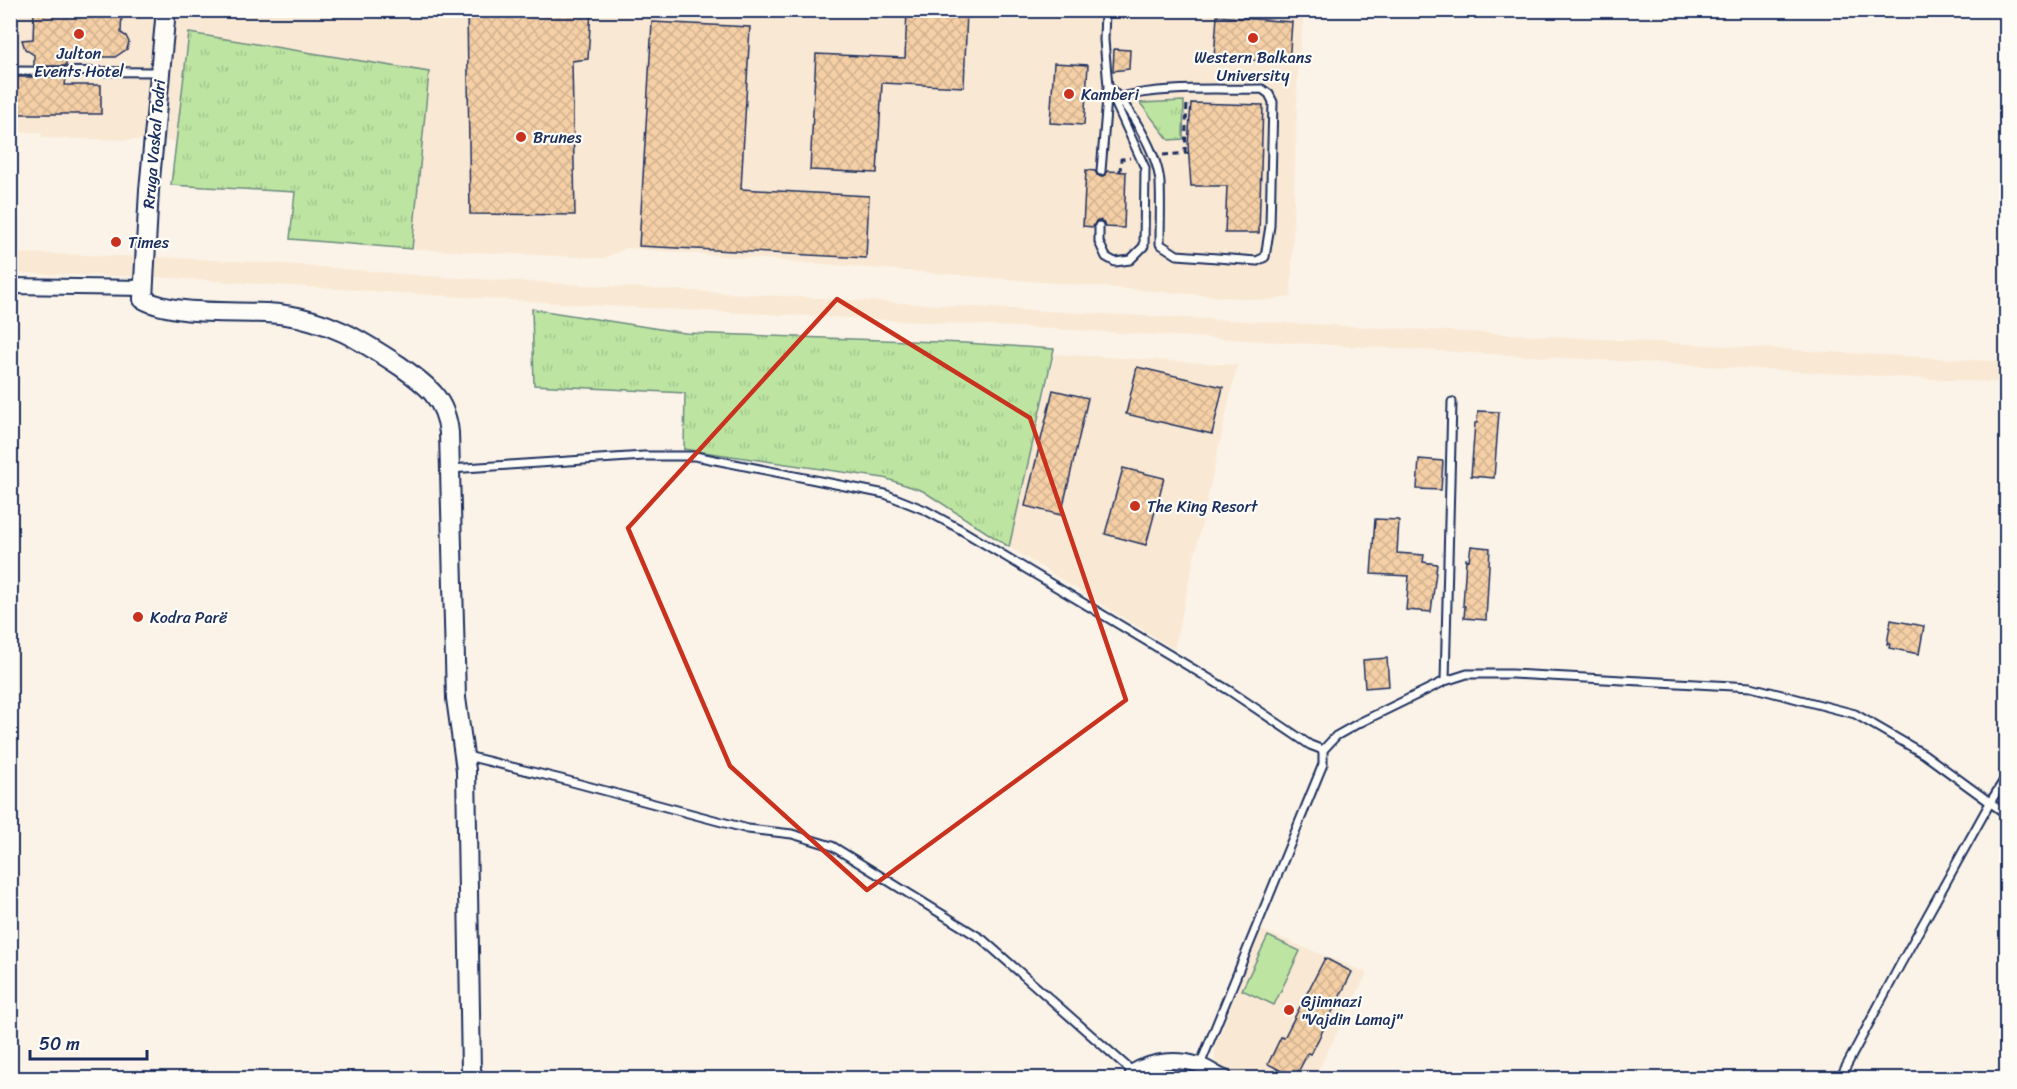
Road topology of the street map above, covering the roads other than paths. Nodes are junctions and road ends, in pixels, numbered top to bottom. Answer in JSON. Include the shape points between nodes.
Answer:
{"nodes":[{"id":1,"x":166,"y":10,"type":"edge"},
{"id":2,"x":1105,"y":10,"type":"edge"},
{"id":3,"x":10,"y":71,"type":"edge"},
{"id":4,"x":160,"y":72,"type":"junction"},
{"id":5,"x":1108,"y":86,"type":"junction"},
{"id":6,"x":1120,"y":97,"type":"junction"},
{"id":7,"x":1101,"y":171,"type":"dead end"},
{"id":8,"x":1099,"y":226,"type":"dead end"},
{"id":9,"x":10,"y":286,"type":"edge"},
{"id":10,"x":144,"y":288,"type":"junction"},
{"id":11,"x":1452,"y":402,"type":"dead end"},
{"id":12,"x":450,"y":468,"type":"junction"},
{"id":13,"x":1445,"y":681,"type":"junction"},
{"id":14,"x":1323,"y":750,"type":"junction"},
{"id":15,"x":464,"y":756,"type":"junction"},
{"id":16,"x":2007,"y":777,"type":"edge"},
{"id":17,"x":1991,"y":801,"type":"junction"},
{"id":18,"x":2007,"y":814,"type":"edge"},
{"id":19,"x":1200,"y":1065,"type":"junction"},
{"id":20,"x":1132,"y":1075,"type":"edge"},
{"id":21,"x":475,"y":1078,"type":"edge"},
{"id":22,"x":1225,"y":1078,"type":"edge"},
{"id":23,"x":1840,"y":1078,"type":"edge"}],
"edges":[{"from":1,"to":4,"type":"street","name":"Rruga Vaskal Todri"},
{"from":2,"to":5,"type":"lane"},
{"from":3,"to":4,"type":"lane"},
{"from":4,"to":10,"type":"street","name":"Rruga Vaskal Todri"},
{"from":5,"to":6,"type":"lane"},
{"from":5,"to":7,"type":"lane"},
{"from":5,"to":8,"type":"lane","via":[[1145,168],[1144,246],[1130,260],[1115,262],[1106,257],[1099,242]]},
{"from":6,"to":6,"type":"lane","via":[[1144,91],[1187,90],[1262,89],[1269,94],[1273,102],[1270,226],[1265,257],[1257,261],[1177,255],[1160,244],[1160,181],[1150,149]]},
{"from":9,"to":10,"type":"street"},
{"from":10,"to":12,"type":"street","via":[[143,299],[165,308],[303,318],[329,325],[364,342],[416,377],[439,400],[448,423]]},
{"from":11,"to":13,"type":"lane"},
{"from":12,"to":14,"type":"lane","via":[[694,456],[885,494],[958,528]]},
{"from":12,"to":15,"type":"street","via":[[456,698]]},
{"from":13,"to":14,"type":"lane","via":[[1336,736]]},
{"from":13,"to":17,"type":"lane","via":[[1467,674],[1512,674],[1752,687],[1855,714],[1924,754]]},
{"from":14,"to":19,"type":"lane","via":[[1323,764]]},
{"from":15,"to":20,"type":"lane","via":[[748,829],[792,834],[832,846],[982,939]]},
{"from":15,"to":21,"type":"street","via":[[471,1072]]},
{"from":16,"to":17,"type":"lane"},
{"from":17,"to":18,"type":"lane"},
{"from":17,"to":23,"type":"lane"},
{"from":19,"to":20,"type":"street","via":[[1168,1061],[1145,1064]]},
{"from":19,"to":22,"type":"street"}]}
